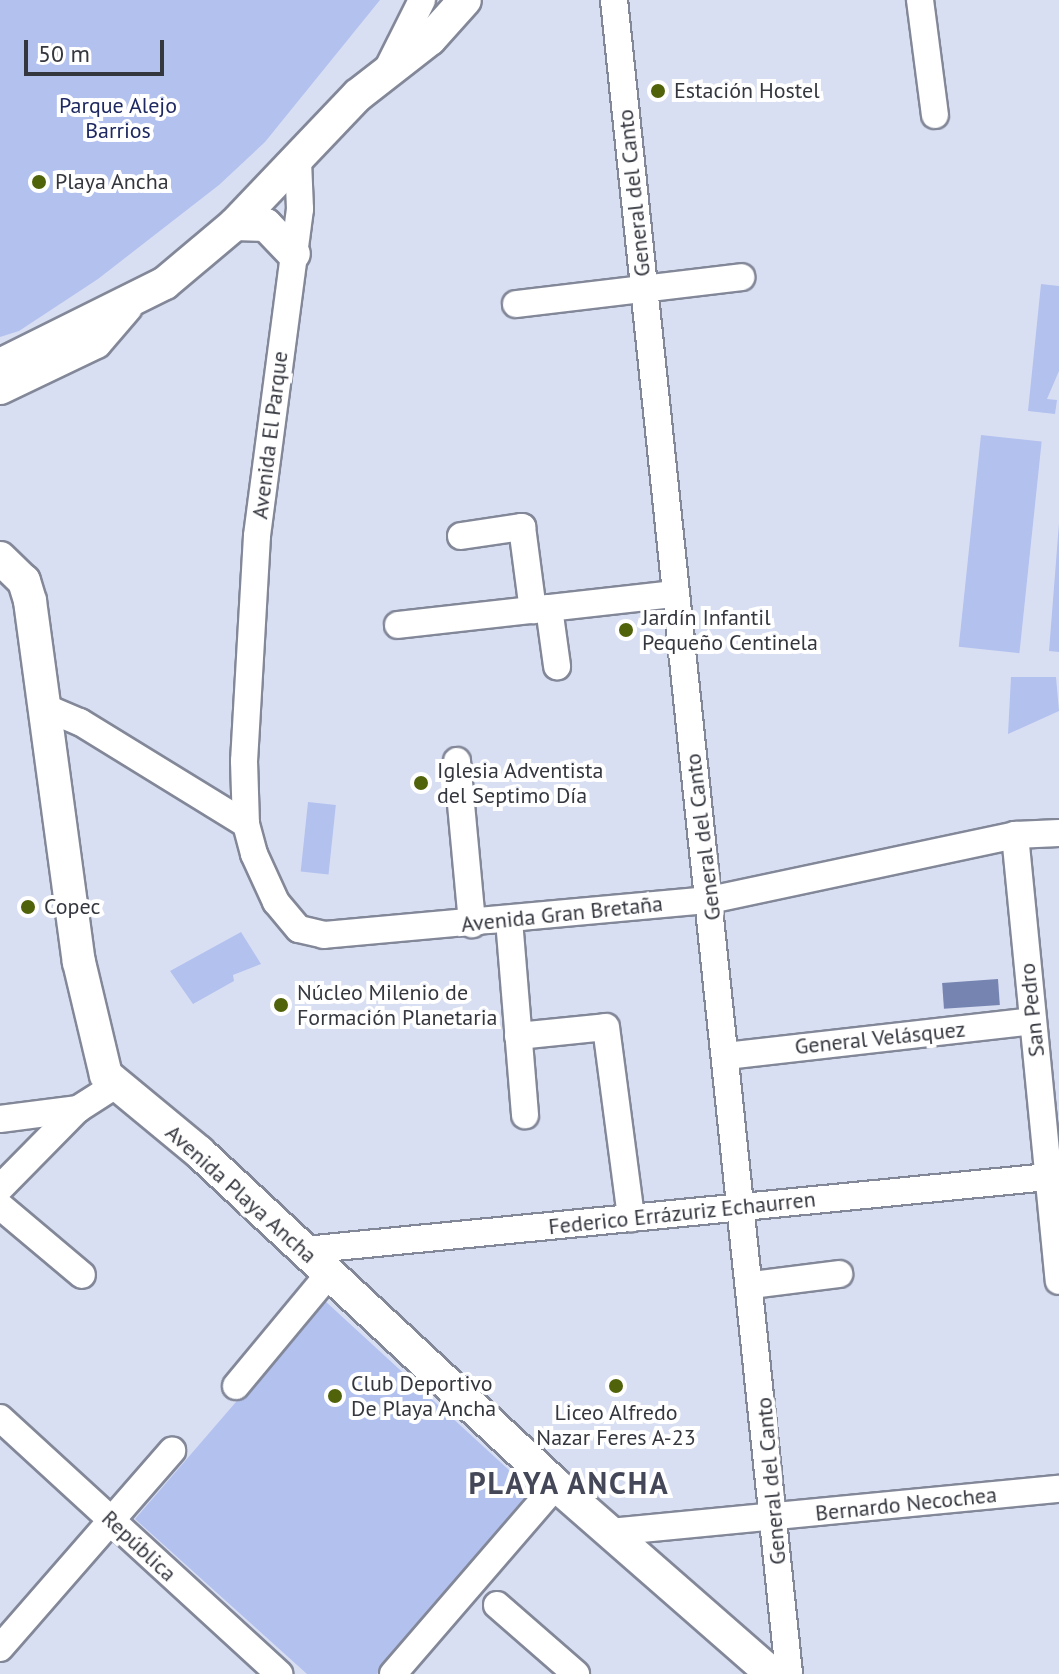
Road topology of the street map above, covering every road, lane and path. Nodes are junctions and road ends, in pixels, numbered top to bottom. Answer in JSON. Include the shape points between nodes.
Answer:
{"nodes":[{"id":1,"x":422,"y":0,"type":"edge"},
{"id":2,"x":465,"y":0,"type":"edge"},
{"id":3,"x":614,"y":0,"type":"edge"},
{"id":4,"x":920,"y":0,"type":"edge"},
{"id":5,"x":387,"y":70,"type":"junction"},
{"id":6,"x":935,"y":115,"type":"dead end"},
{"id":7,"x":298,"y":161,"type":"junction"},
{"id":8,"x":235,"y":224,"type":"junction"},
{"id":9,"x":294,"y":254,"type":"junction"},
{"id":10,"x":741,"y":277,"type":"dead end"},
{"id":11,"x":644,"y":289,"type":"junction"},
{"id":12,"x":131,"y":302,"type":"junction"},
{"id":13,"x":516,"y":304,"type":"dead end"},
{"id":14,"x":0,"y":365,"type":"edge"},
{"id":15,"x":0,"y":388,"type":"edge"},
{"id":16,"x":461,"y":536,"type":"dead end"},
{"id":17,"x":0,"y":558,"type":"edge"},
{"id":18,"x":675,"y":594,"type":"junction"},
{"id":19,"x":541,"y":609,"type":"junction"},
{"id":20,"x":398,"y":625,"type":"dead end"},
{"id":21,"x":557,"y":666,"type":"dead end"},
{"id":22,"x":44,"y":707,"type":"junction"},
{"id":23,"x":457,"y":761,"type":"dead end"},
{"id":24,"x":246,"y":824,"type":"junction"},
{"id":25,"x":1059,"y":833,"type":"edge"},
{"id":26,"x":1015,"y":835,"type":"junction"},
{"id":27,"x":710,"y":900,"type":"junction"},
{"id":28,"x":509,"y":920,"type":"junction"},
{"id":29,"x":472,"y":924,"type":"junction"},
{"id":30,"x":299,"y":929,"type":"joint"},
{"id":31,"x":1033,"y":1021,"type":"junction"},
{"id":32,"x":518,"y":1036,"type":"junction"},
{"id":33,"x":726,"y":1056,"type":"junction"},
{"id":34,"x":114,"y":1086,"type":"junction"},
{"id":35,"x":78,"y":1109,"type":"junction"},
{"id":36,"x":525,"y":1115,"type":"dead end"},
{"id":37,"x":0,"y":1119,"type":"edge"},
{"id":38,"x":1054,"y":1176,"type":"edge"},
{"id":39,"x":0,"y":1188,"type":"edge"},
{"id":40,"x":0,"y":1206,"type":"edge"},
{"id":41,"x":744,"y":1207,"type":"junction"},
{"id":42,"x":631,"y":1218,"type":"junction"},
{"id":43,"x":305,"y":1250,"type":"junction"},
{"id":44,"x":329,"y":1274,"type":"junction"},
{"id":45,"x":839,"y":1274,"type":"dead end"},
{"id":46,"x":82,"y":1275,"type":"dead end"},
{"id":47,"x":1059,"y":1281,"type":"edge"},
{"id":48,"x":752,"y":1285,"type":"junction"},
{"id":49,"x":236,"y":1386,"type":"dead end"},
{"id":50,"x":0,"y":1418,"type":"edge"},
{"id":51,"x":172,"y":1451,"type":"dead end"},
{"id":52,"x":556,"y":1485,"type":"junction"},
{"id":53,"x":1059,"y":1489,"type":"edge"},
{"id":54,"x":776,"y":1517,"type":"junction"},
{"id":55,"x":110,"y":1520,"type":"junction"},
{"id":56,"x":610,"y":1532,"type":"junction"},
{"id":57,"x":497,"y":1605,"type":"dead end"},
{"id":58,"x":0,"y":1648,"type":"edge"},
{"id":59,"x":279,"y":1674,"type":"edge"},
{"id":60,"x":393,"y":1674,"type":"edge"},
{"id":61,"x":576,"y":1674,"type":"edge"},
{"id":62,"x":772,"y":1674,"type":"edge"},
{"id":63,"x":789,"y":1674,"type":"edge"}],
"edges":[{"from":1,"to":5,"type":"street"},
{"from":2,"to":5,"type":"main road","via":[[430,39]]},
{"from":3,"to":11,"type":"street","name":"General del Canto"},
{"from":4,"to":6,"type":"street"},
{"from":5,"to":7,"type":"main road"},
{"from":7,"to":8,"type":"main road"},
{"from":7,"to":9,"type":"street","name":"Avenida El Parque","via":[[300,209]]},
{"from":8,"to":9,"type":"main road","via":[[266,225]]},
{"from":8,"to":12,"type":"main road","via":[[165,283]]},
{"from":9,"to":24,"type":"street","name":"Avenida El Parque","via":[[257,536],[246,678]]},
{"from":10,"to":11,"type":"street"},
{"from":11,"to":13,"type":"street"},
{"from":11,"to":18,"type":"street","name":"General del Canto"},
{"from":12,"to":14,"type":"main road"},
{"from":12,"to":15,"type":"main road","via":[[96,342]]},
{"from":16,"to":19,"type":"street","via":[[522,527]]},
{"from":17,"to":22,"type":"main road","via":[[14,567],[27,591]]},
{"from":18,"to":19,"type":"street"},
{"from":18,"to":27,"type":"street","name":"General del Canto"},
{"from":19,"to":20,"type":"street"},
{"from":19,"to":21,"type":"street"},
{"from":22,"to":24,"type":"street","via":[[80,722]]},
{"from":22,"to":34,"type":"main road","via":[[79,962],[106,1075]]},
{"from":23,"to":29,"type":"street"},
{"from":24,"to":30,"type":"street","name":"Avenida El Parque","via":[[267,884]]},
{"from":25,"to":26,"type":"street","name":"Avenida Gran Bretaña"},
{"from":26,"to":27,"type":"street","name":"Avenida Gran Bretaña"},
{"from":26,"to":31,"type":"street","name":"San Pedro"},
{"from":27,"to":28,"type":"street","name":"Avenida Gran Bretaña"},
{"from":27,"to":33,"type":"street","name":"General del Canto"},
{"from":28,"to":29,"type":"street","name":"Avenida Gran Bretaña"},
{"from":28,"to":32,"type":"street"},
{"from":29,"to":30,"type":"street","name":"Avenida Gran Bretaña","via":[[324,935]]},
{"from":31,"to":33,"type":"street","name":"General Velásquez"},
{"from":31,"to":38,"type":"street","name":"San Pedro"},
{"from":32,"to":36,"type":"street"},
{"from":32,"to":42,"type":"street","via":[[602,1025],[608,1030]]},
{"from":33,"to":41,"type":"street","name":"General del Canto"},
{"from":34,"to":35,"type":"street"},
{"from":34,"to":43,"type":"main road","name":"Avenida Playa Ancha","via":[[199,1152]]},
{"from":35,"to":37,"type":"street"},
{"from":35,"to":39,"type":"street"},
{"from":38,"to":41,"type":"street","name":"Federico Errázuriz Echaurren"},
{"from":38,"to":47,"type":"street","name":"San Pedro"},
{"from":40,"to":46,"type":"street"},
{"from":41,"to":42,"type":"street","name":"Federico Errázuriz Echaurren"},
{"from":41,"to":48,"type":"street","name":"General del Canto"},
{"from":42,"to":43,"type":"street","name":"Federico Errázuriz Echaurren"},
{"from":43,"to":44,"type":"main road","name":"Avenida Playa Ancha"},
{"from":44,"to":49,"type":"street"},
{"from":44,"to":52,"type":"main road","name":"Avenida Playa Ancha"},
{"from":45,"to":48,"type":"street"},
{"from":48,"to":54,"type":"street","name":"General del Canto"},
{"from":50,"to":55,"type":"street","name":"República"},
{"from":51,"to":55,"type":"street"},
{"from":52,"to":56,"type":"main road","name":"Avenida Playa Ancha"},
{"from":52,"to":60,"type":"street"},
{"from":53,"to":54,"type":"street","name":"Bernardo Necochea"},
{"from":54,"to":56,"type":"street","name":"Bernardo Necochea"},
{"from":54,"to":63,"type":"street","name":"General del Canto"},
{"from":55,"to":58,"type":"street"},
{"from":55,"to":59,"type":"street","name":"República"},
{"from":56,"to":62,"type":"main road","name":"Avenida Playa Ancha"},
{"from":57,"to":61,"type":"street"}]}
